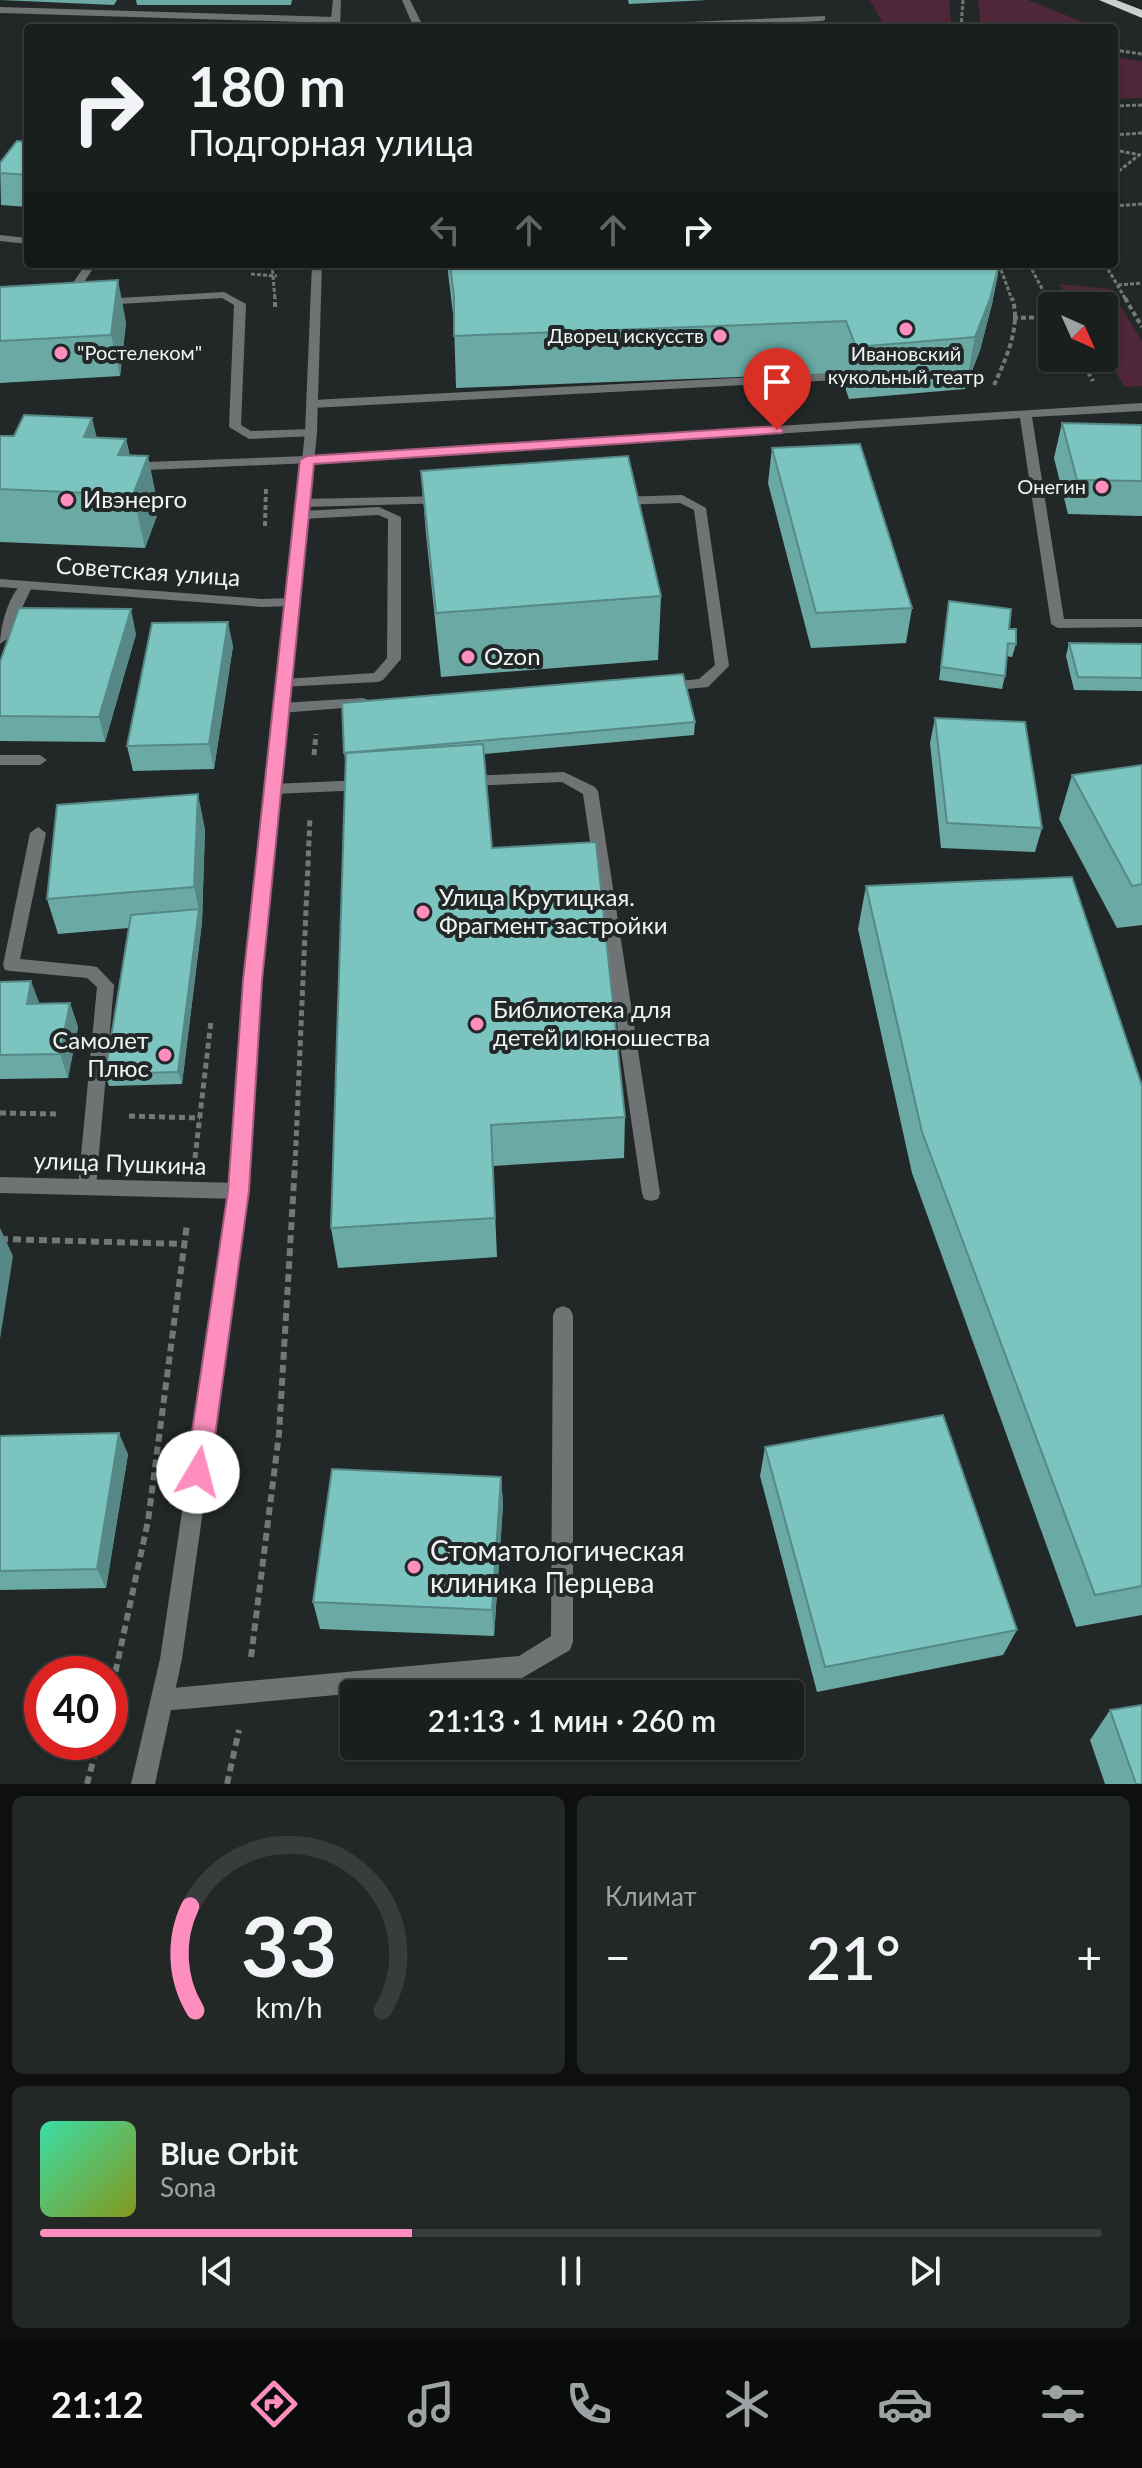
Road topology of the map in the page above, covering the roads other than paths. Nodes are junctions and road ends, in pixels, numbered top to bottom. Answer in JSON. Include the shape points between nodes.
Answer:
{"nodes":[{"id":1,"x":134,"y":0,"type":"edge"},
{"id":2,"x":337,"y":0,"type":"edge"},
{"id":3,"x":406,"y":0,"type":"edge"},
{"id":4,"x":1105,"y":0,"type":"edge"},
{"id":5,"x":0,"y":10,"type":"edge"},
{"id":6,"x":111,"y":14,"type":"junction"},
{"id":7,"x":128,"y":14,"type":"junction"},
{"id":8,"x":1142,"y":14,"type":"edge"},
{"id":9,"x":822,"y":18,"type":"dead end"},
{"id":10,"x":106,"y":24,"type":"edge"},
{"id":11,"x":335,"y":24,"type":"edge"},
{"id":12,"x":417,"y":24,"type":"edge"},
{"id":13,"x":698,"y":24,"type":"edge"},
{"id":14,"x":0,"y":238,"type":"edge"},
{"id":15,"x":24,"y":241,"type":"edge"},
{"id":16,"x":88,"y":268,"type":"edge"},
{"id":17,"x":317,"y":268,"type":"edge"},
{"id":18,"x":93,"y":303,"type":"edge"},
{"id":19,"x":78,"y":304,"type":"edge"},
{"id":20,"x":64,"y":305,"type":"junction"},
{"id":21,"x":48,"y":306,"type":"edge"},
{"id":22,"x":834,"y":377,"type":"dead end"},
{"id":23,"x":312,"y":404,"type":"junction"},
{"id":24,"x":1142,"y":407,"type":"edge"},
{"id":25,"x":1025,"y":414,"type":"junction"},
{"id":26,"x":311,"y":433,"type":"junction"},
{"id":27,"x":307,"y":460,"type":"junction"},
{"id":28,"x":147,"y":466,"type":"edge"},
{"id":29,"x":603,"y":502,"type":"edge"},
{"id":30,"x":463,"y":504,"type":"edge"},
{"id":31,"x":302,"y":509,"type":"junction"},
{"id":32,"x":0,"y":583,"type":"edge"},
{"id":33,"x":26,"y":585,"type":"junction"},
{"id":34,"x":293,"y":602,"type":"junction"},
{"id":35,"x":1142,"y":623,"type":"edge"},
{"id":36,"x":0,"y":639,"type":"edge"},
{"id":37,"x":285,"y":684,"type":"junction"},
{"id":38,"x":657,"y":686,"type":"edge"},
{"id":39,"x":380,"y":702,"type":"edge"},
{"id":40,"x":281,"y":708,"type":"junction"},
{"id":41,"x":0,"y":760,"type":"edge"},
{"id":42,"x":40,"y":760,"type":"dead end"},
{"id":43,"x":453,"y":781,"type":"edge"},
{"id":44,"x":374,"y":785,"type":"edge"},
{"id":45,"x":273,"y":789,"type":"junction"},
{"id":46,"x":38,"y":833,"type":"dead end"},
{"id":47,"x":6,"y":968,"type":"edge"},
{"id":48,"x":0,"y":1185,"type":"edge"},
{"id":49,"x":87,"y":1187,"type":"junction"},
{"id":50,"x":239,"y":1191,"type":"junction"},
{"id":51,"x":651,"y":1193,"type":"dead end"},
{"id":52,"x":563,"y":1315,"type":"dead end"},
{"id":53,"x":162,"y":1700,"type":"junction"},
{"id":54,"x":143,"y":1784,"type":"edge"}],
"edges":[{"from":1,"to":7,"type":"street"},
{"from":2,"to":11,"type":"street"},
{"from":3,"to":12,"type":"street"},
{"from":4,"to":8,"type":"highway"},
{"from":5,"to":6,"type":"street"},
{"from":6,"to":7,"type":"street"},
{"from":6,"to":10,"type":"street"},
{"from":7,"to":11,"type":"street"},
{"from":9,"to":13,"type":"street"},
{"from":14,"to":15,"type":"street"},
{"from":16,"to":20,"type":"street"},
{"from":17,"to":23,"type":"street"},
{"from":18,"to":26,"type":"street","via":[[224,295],[240,304],[235,427],[249,435]]},
{"from":19,"to":20,"type":"street"},
{"from":20,"to":21,"type":"street"},
{"from":22,"to":23,"type":"street"},
{"from":23,"to":26,"type":"street"},
{"from":24,"to":25,"type":"street"},
{"from":25,"to":27,"type":"street"},
{"from":25,"to":35,"type":"street","via":[[1058,624]]},
{"from":26,"to":27,"type":"street"},
{"from":27,"to":28,"type":"street"},
{"from":27,"to":31,"type":"street"},
{"from":29,"to":38,"type":"street","via":[[682,499],[700,508],[722,666],[703,684]]},
{"from":30,"to":31,"type":"street","via":[[436,498]]},
{"from":31,"to":34,"type":"street"},
{"from":31,"to":37,"type":"street","via":[[379,511],[395,517],[394,659],[378,677]]},
{"from":32,"to":33,"type":"street","name":"Советская улица"},
{"from":33,"to":34,"type":"street","name":"Советская улица"},
{"from":33,"to":36,"type":"street"},
{"from":34,"to":37,"type":"street"},
{"from":37,"to":40,"type":"street"},
{"from":39,"to":40,"type":"street"},
{"from":40,"to":45,"type":"street"},
{"from":41,"to":42,"type":"street"},
{"from":43,"to":51,"type":"street","via":[[564,777],[590,791]]},
{"from":44,"to":45,"type":"street"},
{"from":45,"to":50,"type":"street","via":[[252,981]]},
{"from":46,"to":47,"type":"street"},
{"from":47,"to":49,"type":"street","via":[[91,972],[106,985]]},
{"from":48,"to":49,"type":"street","name":"улица Пушкина"},
{"from":49,"to":50,"type":"street","name":"улица Пушкина"},
{"from":50,"to":53,"type":"street"},
{"from":52,"to":53,"type":"street","via":[[562,1642],[522,1667]]},
{"from":53,"to":54,"type":"street"}]}
